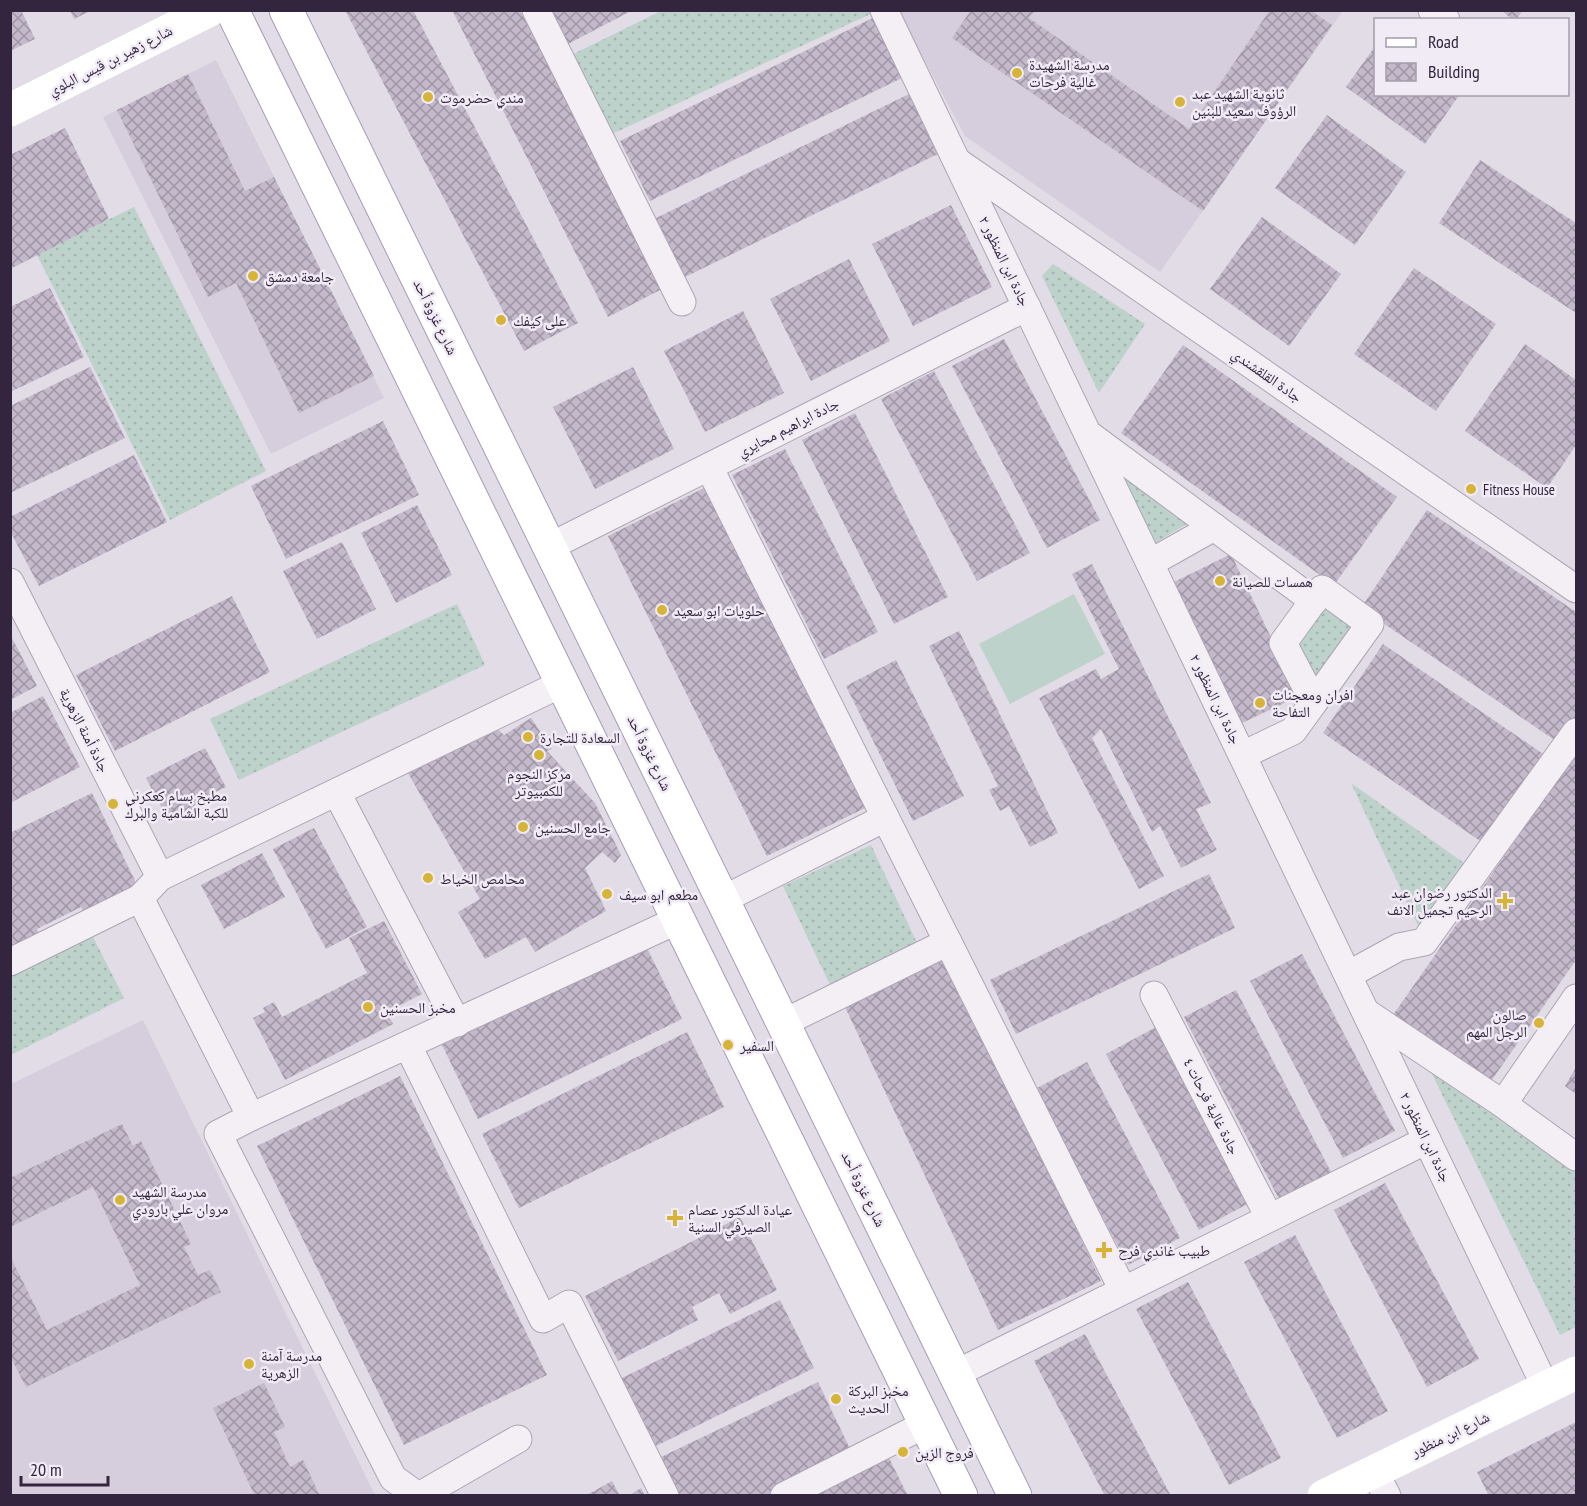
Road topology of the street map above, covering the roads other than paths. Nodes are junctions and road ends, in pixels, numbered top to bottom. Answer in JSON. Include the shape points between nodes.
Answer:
{"nodes":[{"id":1,"x":210,"y":10,"type":"edge"},
{"id":2,"x":232,"y":10,"type":"edge"},
{"id":3,"x":286,"y":10,"type":"edge"},
{"id":4,"x":536,"y":10,"type":"edge"},
{"id":5,"x":884,"y":10,"type":"edge"},
{"id":6,"x":10,"y":110,"type":"edge"},
{"id":7,"x":957,"y":162,"type":"junction"},
{"id":8,"x":682,"y":302,"type":"dead end"},
{"id":9,"x":1027,"y":307,"type":"junction"},
{"id":10,"x":1088,"y":434,"type":"junction"},
{"id":11,"x":709,"y":467,"type":"junction"},
{"id":12,"x":1214,"y":527,"type":"junction"},
{"id":13,"x":549,"y":547,"type":"junction"},
{"id":14,"x":1150,"y":563,"type":"junction"},
{"id":15,"x":10,"y":582,"type":"edge"},
{"id":16,"x":1576,"y":589,"type":"edge"},
{"id":17,"x":1314,"y":601,"type":"junction"},
{"id":18,"x":562,"y":683,"type":"junction"},
{"id":19,"x":1314,"y":702,"type":"junction"},
{"id":20,"x":1576,"y":732,"type":"edge"},
{"id":21,"x":1243,"y":755,"type":"junction"},
{"id":22,"x":337,"y":793,"type":"junction"},
{"id":23,"x":885,"y":818,"type":"junction"},
{"id":24,"x":160,"y":878,"type":"junction"},
{"id":25,"x":140,"y":898,"type":"junction"},
{"id":26,"x":722,"y":900,"type":"junction"},
{"id":27,"x":678,"y":920,"type":"junction"},
{"id":28,"x":948,"y":942,"type":"junction"},
{"id":29,"x":10,"y":962,"type":"edge"},
{"id":30,"x":1348,"y":975,"type":"junction"},
{"id":31,"x":1154,"y":995,"type":"dead end"},
{"id":32,"x":1576,"y":998,"type":"edge"},
{"id":33,"x":1365,"y":1012,"type":"junction"},
{"id":34,"x":457,"y":1023,"type":"junction"},
{"id":35,"x":783,"y":1023,"type":"junction"},
{"id":36,"x":408,"y":1046,"type":"junction"},
{"id":37,"x":1503,"y":1104,"type":"junction"},
{"id":38,"x":251,"y":1117,"type":"junction"},
{"id":39,"x":1426,"y":1140,"type":"junction"},
{"id":40,"x":1576,"y":1157,"type":"edge"},
{"id":41,"x":1269,"y":1217,"type":"junction"},
{"id":42,"x":1123,"y":1290,"type":"junction"},
{"id":43,"x":1576,"y":1373,"type":"edge"},
{"id":44,"x":955,"y":1374,"type":"junction"},
{"id":45,"x":1546,"y":1388,"type":"junction"},
{"id":46,"x":926,"y":1424,"type":"junction"},
{"id":47,"x":518,"y":1439,"type":"dead end"},
{"id":48,"x":1381,"y":1483,"type":"edge"},
{"id":49,"x":449,"y":1488,"type":"edge"},
{"id":50,"x":418,"y":1496,"type":"edge"},
{"id":51,"x":665,"y":1496,"type":"edge"},
{"id":52,"x":784,"y":1496,"type":"edge"},
{"id":53,"x":961,"y":1496,"type":"edge"},
{"id":54,"x":1015,"y":1496,"type":"edge"},
{"id":55,"x":1324,"y":1496,"type":"edge"}],
"edges":[{"from":1,"to":6,"type":"main road","name":"شارع زهير بن قيس البلوي"},
{"from":2,"to":18,"type":"main road"},
{"from":3,"to":13,"type":"main road","name":"شارع غزوة أحد"},
{"from":4,"to":8,"type":"street"},
{"from":5,"to":7,"type":"street","name":"جادة ابن المنظور ٢"},
{"from":7,"to":9,"type":"street","name":"جادة ابن المنظور ٢"},
{"from":7,"to":16,"type":"street","name":"جادة القلقشندي"},
{"from":9,"to":10,"type":"street","name":"جادة ابن المنظور ٢"},
{"from":9,"to":11,"type":"street","name":"جادة ابراهيم محايري"},
{"from":10,"to":12,"type":"street"},
{"from":10,"to":14,"type":"street","name":"جادة ابن المنظور ٢"},
{"from":11,"to":13,"type":"street","name":"جادة ابراهيم محايري"},
{"from":11,"to":23,"type":"street"},
{"from":12,"to":14,"type":"street"},
{"from":12,"to":17,"type":"street"},
{"from":13,"to":26,"type":"main road","name":"شارع غزوة أحد"},
{"from":14,"to":21,"type":"street","name":"جادة ابن المنظور ٢"},
{"from":15,"to":24,"type":"street","name":"جادة أمنة الزهرية"},
{"from":17,"to":19,"type":"street","via":[[1282,643]]},
{"from":17,"to":19,"type":"street","via":[[1322,589],[1370,624]]},
{"from":18,"to":22,"type":"street"},
{"from":18,"to":27,"type":"main road"},
{"from":19,"to":21,"type":"street","via":[[1293,731]]},
{"from":20,"to":30,"type":"street","via":[[1424,942],[1399,947]]},
{"from":21,"to":30,"type":"street","name":"جادة ابن المنظور ٢"},
{"from":22,"to":24,"type":"street"},
{"from":22,"to":34,"type":"street"},
{"from":23,"to":26,"type":"street"},
{"from":23,"to":28,"type":"street"},
{"from":24,"to":25,"type":"street"},
{"from":25,"to":29,"type":"street"},
{"from":25,"to":38,"type":"street"},
{"from":26,"to":35,"type":"main road","name":"شارع غزوة أحد"},
{"from":27,"to":34,"type":"street"},
{"from":27,"to":46,"type":"main road"},
{"from":28,"to":35,"type":"street"},
{"from":28,"to":42,"type":"street"},
{"from":30,"to":33,"type":"street","name":"جادة ابن المنظور ٢"},
{"from":31,"to":41,"type":"street","name":"جادة غالية فرحات ٤"},
{"from":32,"to":37,"type":"street"},
{"from":33,"to":37,"type":"street"},
{"from":33,"to":39,"type":"street","name":"جادة ابن المنظور ٢"},
{"from":34,"to":36,"type":"street"},
{"from":35,"to":44,"type":"main road","name":"شارع غزوة أحد"},
{"from":36,"to":38,"type":"street"},
{"from":36,"to":51,"type":"street","via":[[543,1319],[568,1304]]},
{"from":37,"to":40,"type":"street"},
{"from":38,"to":50,"type":"street","via":[[218,1134],[393,1478]]},
{"from":39,"to":41,"type":"street"},
{"from":39,"to":45,"type":"street","name":"جادة ابن المنظور ٢"},
{"from":41,"to":42,"type":"street"},
{"from":42,"to":44,"type":"street"},
{"from":43,"to":45,"type":"main road","name":"شارع ابن منظور"},
{"from":44,"to":54,"type":"main road","name":"شارع غزوة أحد"},
{"from":45,"to":48,"type":"main road","name":"شارع ابن منظور"},
{"from":46,"to":52,"type":"street"},
{"from":46,"to":53,"type":"main road"},
{"from":47,"to":49,"type":"street"},
{"from":48,"to":55,"type":"main road","name":"شارع ابن منظور"},
{"from":49,"to":50,"type":"street"}]}
